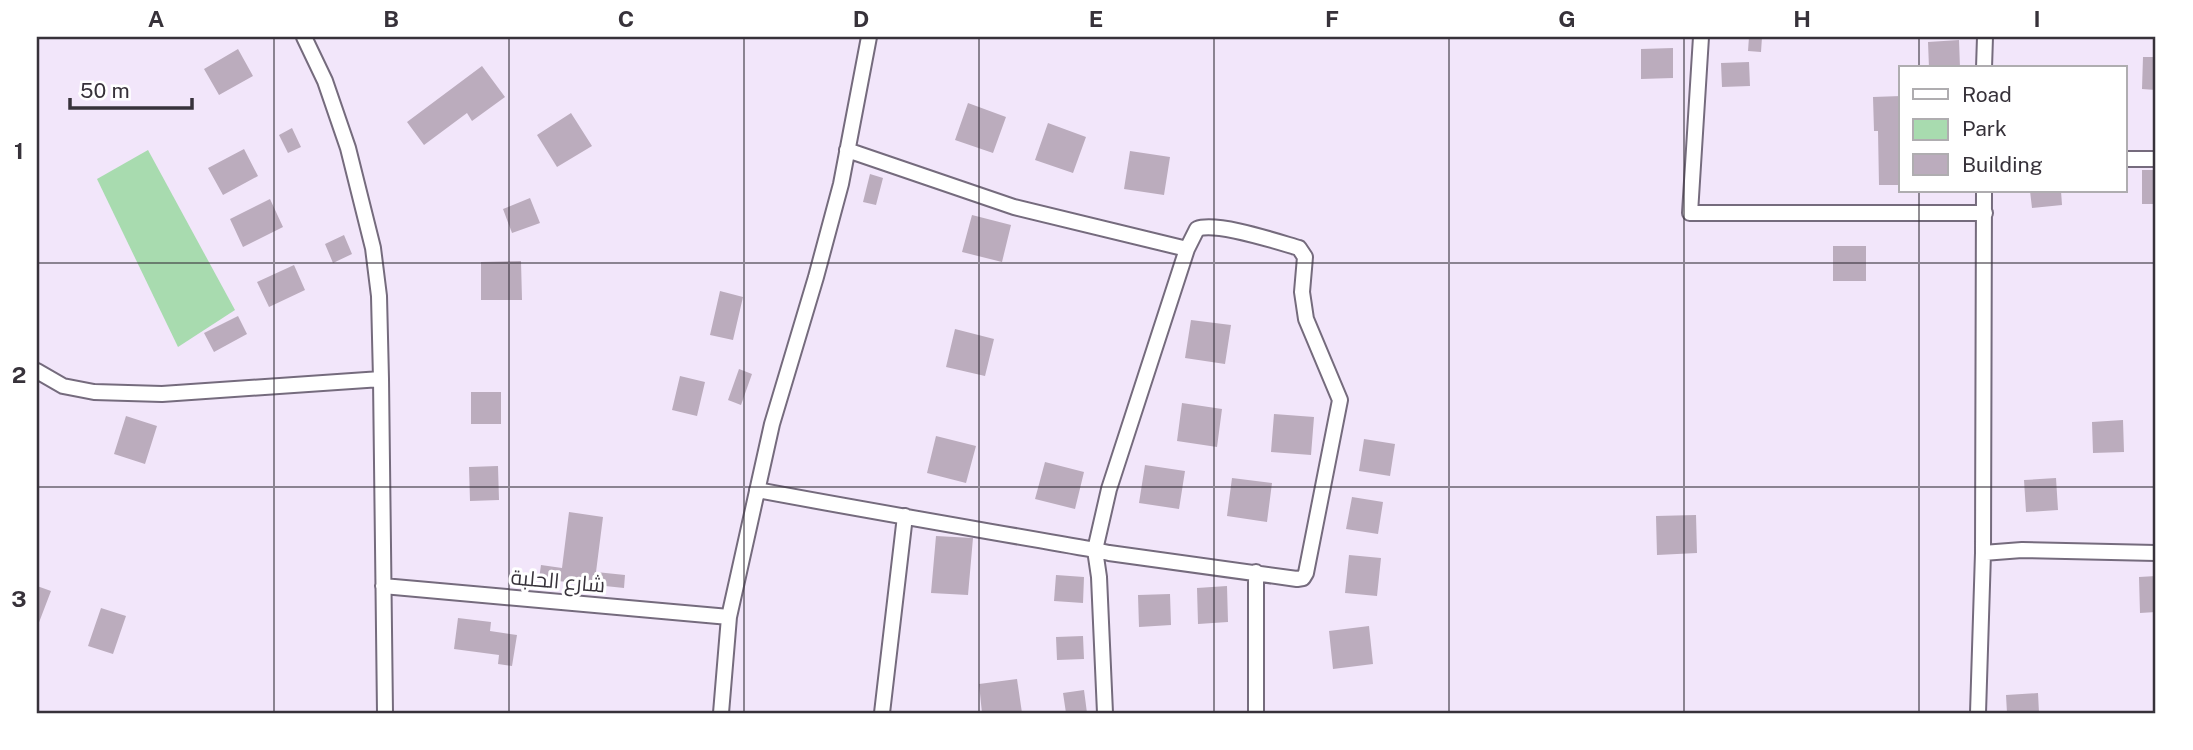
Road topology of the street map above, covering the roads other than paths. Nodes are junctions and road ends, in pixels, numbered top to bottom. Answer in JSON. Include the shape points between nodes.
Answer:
{"nodes":[{"id":1,"x":304,"y":37,"type":"edge"},
{"id":2,"x":869,"y":37,"type":"edge"},
{"id":3,"x":1701,"y":37,"type":"edge"},
{"id":4,"x":1985,"y":37,"type":"edge"},
{"id":5,"x":1984,"y":66,"type":"edge"},
{"id":6,"x":847,"y":150,"type":"junction"},
{"id":7,"x":2126,"y":159,"type":"edge"},
{"id":8,"x":2156,"y":159,"type":"edge"},
{"id":9,"x":1984,"y":192,"type":"edge"},
{"id":10,"x":1985,"y":213,"type":"junction"},
{"id":11,"x":1186,"y":250,"type":"junction"},
{"id":12,"x":37,"y":371,"type":"edge"},
{"id":13,"x":381,"y":379,"type":"junction"},
{"id":14,"x":757,"y":490,"type":"junction"},
{"id":15,"x":905,"y":516,"type":"junction"},
{"id":16,"x":1095,"y":550,"type":"junction"},
{"id":17,"x":1983,"y":553,"type":"junction"},
{"id":18,"x":2156,"y":553,"type":"edge"},
{"id":19,"x":1256,"y":572,"type":"junction"},
{"id":20,"x":383,"y":586,"type":"junction"},
{"id":21,"x":729,"y":617,"type":"junction"},
{"id":22,"x":384,"y":713,"type":"edge"},
{"id":23,"x":721,"y":713,"type":"edge"},
{"id":24,"x":882,"y":713,"type":"edge"},
{"id":25,"x":1105,"y":713,"type":"edge"},
{"id":26,"x":1255,"y":713,"type":"edge"},
{"id":27,"x":1978,"y":713,"type":"edge"}],
"edges":[{"from":1,"to":13,"type":"street","via":[[348,148],[373,248]]},
{"from":2,"to":6,"type":"street"},
{"from":3,"to":10,"type":"street","via":[[1690,213]]},
{"from":4,"to":5,"type":"street"},
{"from":6,"to":11,"type":"street","via":[[1014,207]]},
{"from":6,"to":14,"type":"street"},
{"from":7,"to":8,"type":"street"},
{"from":9,"to":10,"type":"street"},
{"from":10,"to":17,"type":"street"},
{"from":11,"to":16,"type":"street","via":[[1109,489]]},
{"from":11,"to":19,"type":"street","via":[[1197,229],[1204,226],[1299,248],[1305,257],[1302,292],[1306,319],[1339,395],[1306,573],[1297,579]]},
{"from":12,"to":13,"type":"street","via":[[63,386],[94,392],[162,394]]},
{"from":13,"to":20,"type":"street"},
{"from":14,"to":15,"type":"street"},
{"from":14,"to":21,"type":"street"},
{"from":15,"to":16,"type":"street"},
{"from":15,"to":24,"type":"street"},
{"from":16,"to":19,"type":"street"},
{"from":16,"to":25,"type":"street"},
{"from":17,"to":18,"type":"street"},
{"from":17,"to":27,"type":"street"},
{"from":19,"to":26,"type":"street"},
{"from":20,"to":21,"type":"street","name":"شارع الحلبة"},
{"from":20,"to":22,"type":"street"},
{"from":21,"to":23,"type":"street"}]}
